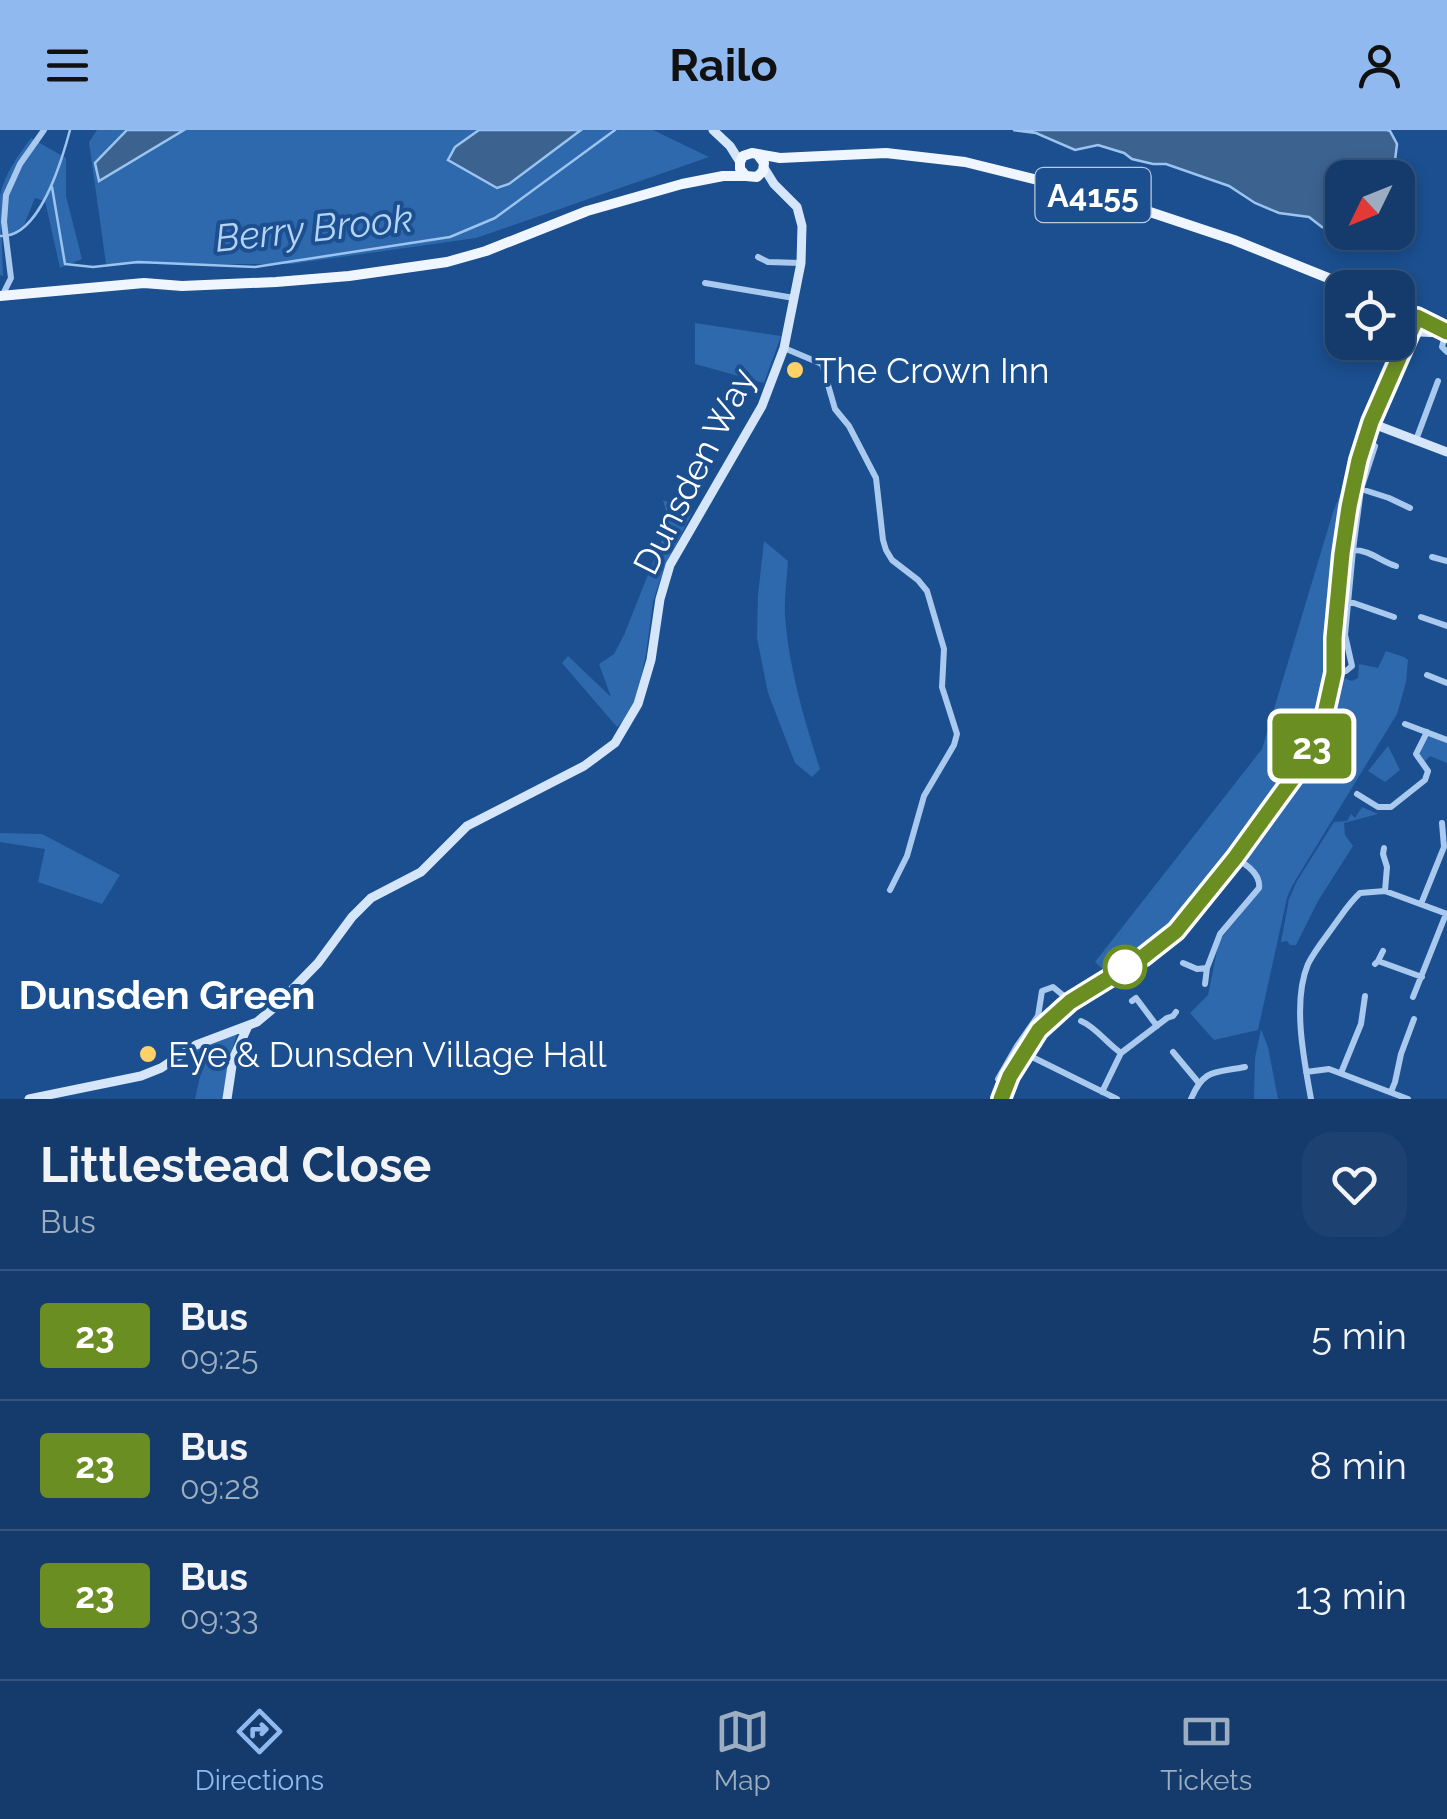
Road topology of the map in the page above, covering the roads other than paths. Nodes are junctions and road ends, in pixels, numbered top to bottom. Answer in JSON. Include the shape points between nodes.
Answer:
{"nodes":[{"id":1,"x":44,"y":130,"type":"edge"},
{"id":2,"x":713,"y":130,"type":"edge"},
{"id":3,"x":747,"y":158,"type":"junction"},
{"id":4,"x":780,"y":158,"type":"junction"},
{"id":5,"x":764,"y":167,"type":"junction"},
{"id":6,"x":723,"y":176,"type":"junction"},
{"id":7,"x":750,"y":177,"type":"junction"},
{"id":8,"x":774,"y":184,"type":"junction"},
{"id":9,"x":758,"y":257,"type":"dead end"},
{"id":10,"x":801,"y":263,"type":"junction"},
{"id":11,"x":1325,"y":277,"type":"edge"},
{"id":12,"x":10,"y":278,"type":"junction"},
{"id":13,"x":705,"y":282,"type":"dead end"},
{"id":14,"x":22,"y":292,"type":"junction"},
{"id":15,"x":1,"y":295,"type":"edge"},
{"id":16,"x":794,"y":298,"type":"junction"},
{"id":17,"x":1417,"y":317,"type":"joint"},
{"id":18,"x":1415,"y":322,"type":"edge"},
{"id":19,"x":1446,"y":331,"type":"edge"},
{"id":20,"x":1415,"y":333,"type":"edge"},
{"id":21,"x":784,"y":348,"type":"junction"},
{"id":22,"x":1447,"y":352,"type":"edge"},
{"id":23,"x":1398,"y":360,"type":"edge"},
{"id":24,"x":1438,"y":381,"type":"dead end"},
{"id":25,"x":1371,"y":422,"type":"junction"},
{"id":26,"x":1416,"y":440,"type":"junction"},
{"id":27,"x":1375,"y":446,"type":"dead end"},
{"id":28,"x":1447,"y":452,"type":"edge"},
{"id":29,"x":1361,"y":489,"type":"junction"},
{"id":30,"x":1410,"y":508,"type":"dead end"},
{"id":31,"x":1352,"y":550,"type":"junction"},
{"id":32,"x":1432,"y":557,"type":"dead end"},
{"id":33,"x":1447,"y":561,"type":"edge"},
{"id":34,"x":1396,"y":566,"type":"dead end"},
{"id":35,"x":1348,"y":601,"type":"junction"},
{"id":36,"x":1394,"y":616,"type":"dead end"},
{"id":37,"x":1421,"y":617,"type":"dead end"},
{"id":38,"x":1447,"y":626,"type":"edge"},
{"id":39,"x":1334,"y":673,"type":"junction"},
{"id":40,"x":1426,"y":675,"type":"dead end"},
{"id":41,"x":1447,"y":683,"type":"edge"},
{"id":42,"x":1405,"y":724,"type":"dead end"},
{"id":43,"x":1426,"y":732,"type":"junction"},
{"id":44,"x":1447,"y":740,"type":"edge"},
{"id":45,"x":1357,"y":794,"type":"dead end"},
{"id":46,"x":1442,"y":823,"type":"dead end"},
{"id":47,"x":1384,"y":848,"type":"dead end"},
{"id":48,"x":1235,"y":858,"type":"junction"},
{"id":49,"x":890,"y":890,"type":"dead end"},
{"id":50,"x":1385,"y":892,"type":"junction"},
{"id":51,"x":1421,"y":904,"type":"junction"},
{"id":52,"x":1446,"y":914,"type":"edge"},
{"id":53,"x":1383,"y":951,"type":"dead end"},
{"id":54,"x":1183,"y":963,"type":"dead end"},
{"id":55,"x":1206,"y":968,"type":"junction"},
{"id":56,"x":1422,"y":976,"type":"junction"},
{"id":57,"x":1205,"y":984,"type":"dead end"},
{"id":58,"x":1364,"y":996,"type":"dead end"},
{"id":59,"x":1413,"y":997,"type":"dead end"},
{"id":60,"x":1135,"y":999,"type":"dead end"},
{"id":61,"x":1070,"y":1002,"type":"junction"},
{"id":62,"x":1176,"y":1012,"type":"dead end"},
{"id":63,"x":1414,"y":1019,"type":"dead end"},
{"id":64,"x":1081,"y":1021,"type":"dead end"},
{"id":65,"x":248,"y":1026,"type":"junction"},
{"id":66,"x":1157,"y":1026,"type":"junction"},
{"id":67,"x":1023,"y":1053,"type":"junction"},
{"id":68,"x":1121,"y":1053,"type":"junction"},
{"id":69,"x":1177,"y":1054,"type":"dead end"},
{"id":70,"x":1242,"y":1066,"type":"dead end"},
{"id":71,"x":1306,"y":1072,"type":"junction"},
{"id":72,"x":1341,"y":1073,"type":"junction"},
{"id":73,"x":999,"y":1076,"type":"dead end"},
{"id":74,"x":1198,"y":1082,"type":"junction"},
{"id":75,"x":1391,"y":1092,"type":"junction"},
{"id":76,"x":1109,"y":1096,"type":"edge"},
{"id":77,"x":28,"y":1099,"type":"edge"},
{"id":78,"x":227,"y":1099,"type":"edge"},
{"id":79,"x":1001,"y":1099,"type":"edge"},
{"id":80,"x":1191,"y":1099,"type":"edge"},
{"id":81,"x":1311,"y":1099,"type":"edge"},
{"id":82,"x":1408,"y":1099,"type":"edge"}],
"edges":[{"from":1,"to":12,"type":"street","via":[[9,185]]},
{"from":2,"to":3,"type":"street"},
{"from":3,"to":4,"type":"main road","number":"A4155"},
{"from":3,"to":5,"type":"main road","via":[[763,160]]},
{"from":3,"to":6,"type":"main road"},
{"from":3,"to":7,"type":"main road","via":[[742,172]]},
{"from":4,"to":5,"type":"main road","number":"A4155"},
{"from":4,"to":11,"type":"main road","number":"A4155","via":[[886,154],[1021,175],[1234,240]]},
{"from":5,"to":7,"type":"main road"},
{"from":5,"to":8,"type":"street","name":"Dunsden Way"},
{"from":6,"to":7,"type":"main road"},
{"from":6,"to":14,"type":"main road","via":[[587,211],[447,262],[276,282],[144,282]]},
{"from":7,"to":8,"type":"street"},
{"from":8,"to":10,"type":"street","name":"Dunsden Way","via":[[801,217]]},
{"from":9,"to":10,"type":"street"},
{"from":10,"to":16,"type":"street","name":"Dunsden Way"},
{"from":12,"to":14,"type":"street"},
{"from":12,"to":15,"type":"street"},
{"from":13,"to":16,"type":"street"},
{"from":14,"to":15,"type":"main road"},
{"from":16,"to":21,"type":"street","name":"Dunsden Way"},
{"from":17,"to":18,"type":"street"},
{"from":17,"to":19,"type":"main road"},
{"from":19,"to":20,"type":"street"},
{"from":19,"to":22,"type":"street"},
{"from":21,"to":49,"type":"street","via":[[822,364],[835,409],[876,478],[886,550],[926,591],[944,649],[942,687],[957,734],[924,796]]},
{"from":21,"to":65,"type":"street","name":"Dunsden Way","via":[[762,406],[670,565],[652,660],[638,704],[615,743],[467,826],[421,872],[371,898],[318,963]]},
{"from":23,"to":25,"type":"street"},
{"from":24,"to":26,"type":"street"},
{"from":25,"to":26,"type":"street"},
{"from":25,"to":39,"type":"street","via":[[1349,507]]},
{"from":26,"to":28,"type":"street"},
{"from":27,"to":29,"type":"street"},
{"from":29,"to":30,"type":"street"},
{"from":29,"to":31,"type":"street"},
{"from":31,"to":34,"type":"street"},
{"from":31,"to":35,"type":"street"},
{"from":32,"to":33,"type":"street"},
{"from":35,"to":36,"type":"street"},
{"from":35,"to":39,"type":"street","via":[[1345,635],[1352,666]]},
{"from":37,"to":38,"type":"street"},
{"from":39,"to":48,"type":"street","via":[[1304,763]]},
{"from":40,"to":41,"type":"street"},
{"from":42,"to":43,"type":"street"},
{"from":43,"to":44,"type":"street"},
{"from":43,"to":45,"type":"street","via":[[1416,754],[1428,772],[1425,780],[1391,807]]},
{"from":46,"to":51,"type":"street","via":[[1444,847]]},
{"from":47,"to":50,"type":"street"},
{"from":48,"to":55,"type":"street","via":[[1256,875],[1259,888],[1220,934]]},
{"from":48,"to":61,"type":"street","via":[[1160,946]]},
{"from":50,"to":51,"type":"street"},
{"from":50,"to":71,"type":"street","via":[[1356,895],[1308,965],[1300,1018]]},
{"from":51,"to":52,"type":"street"},
{"from":52,"to":56,"type":"street"},
{"from":53,"to":56,"type":"street","via":[[1377,962]]},
{"from":54,"to":55,"type":"street"},
{"from":55,"to":57,"type":"street"},
{"from":56,"to":59,"type":"street"},
{"from":58,"to":72,"type":"street"},
{"from":60,"to":66,"type":"street"},
{"from":61,"to":67,"type":"street"},
{"from":61,"to":73,"type":"street","via":[[1054,987],[1042,991],[1038,1016]]},
{"from":62,"to":66,"type":"street"},
{"from":63,"to":75,"type":"street"},
{"from":64,"to":68,"type":"street"},
{"from":65,"to":77,"type":"street","name":"Dunsden Way","via":[[141,1076]]},
{"from":65,"to":78,"type":"street"},
{"from":66,"to":68,"type":"street"},
{"from":67,"to":76,"type":"street"},
{"from":67,"to":79,"type":"street"},
{"from":68,"to":76,"type":"street"},
{"from":69,"to":74,"type":"street"},
{"from":70,"to":74,"type":"street"},
{"from":71,"to":72,"type":"street"},
{"from":71,"to":81,"type":"street"},
{"from":72,"to":75,"type":"street"},
{"from":74,"to":80,"type":"street"},
{"from":75,"to":82,"type":"street"}]}
